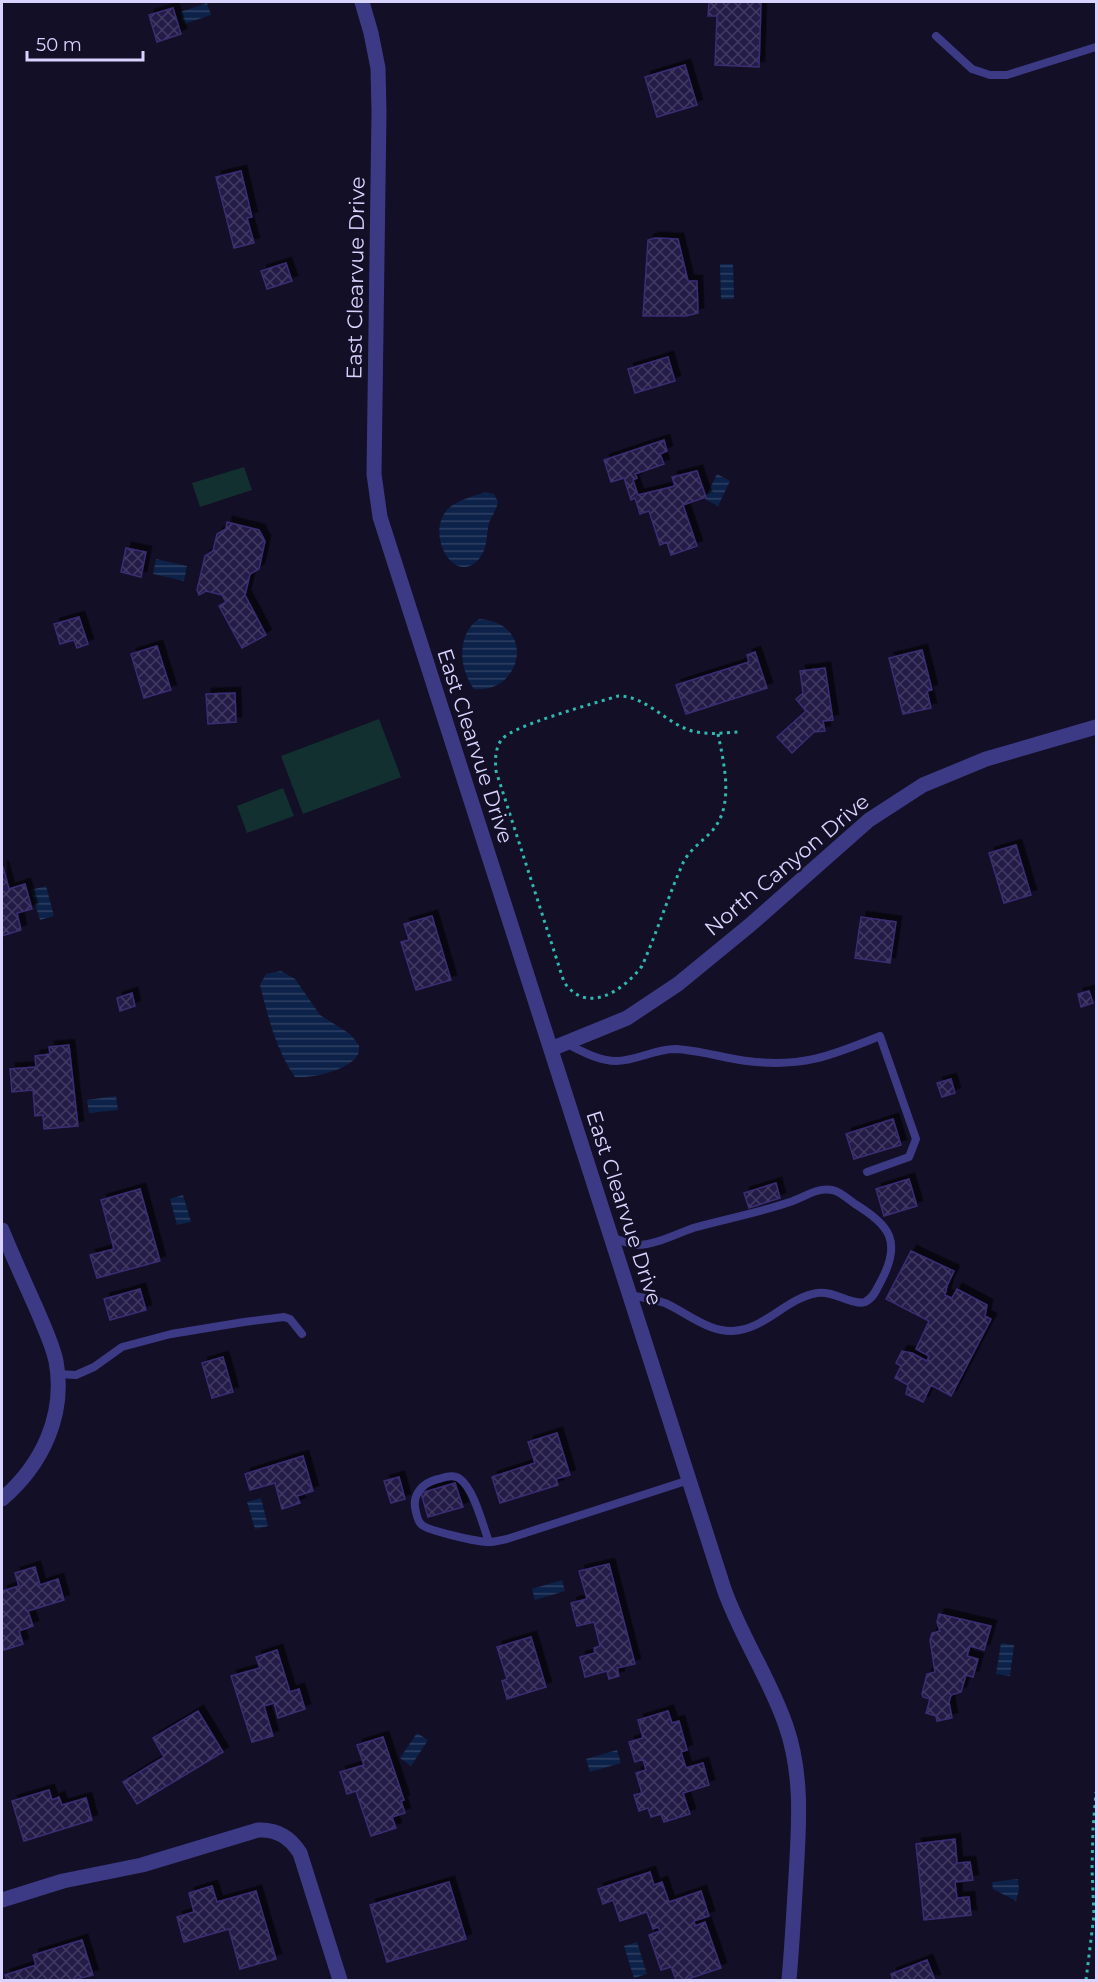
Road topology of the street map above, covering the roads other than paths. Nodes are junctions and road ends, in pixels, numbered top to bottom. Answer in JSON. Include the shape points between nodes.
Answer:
{"nodes":[{"id":1,"x":362,"y":2,"type":"edge"},
{"id":2,"x":936,"y":36,"type":"dead end"},
{"id":3,"x":1096,"y":47,"type":"edge"},
{"id":4,"x":1096,"y":727,"type":"edge"},
{"id":5,"x":558,"y":1046,"type":"junction"},
{"id":6,"x":867,"y":1172,"type":"dead end"},
{"id":7,"x":2,"y":1230,"type":"edge"},
{"id":8,"x":610,"y":1237,"type":"junction"},
{"id":9,"x":629,"y":1295,"type":"junction"},
{"id":10,"x":302,"y":1334,"type":"dead end"},
{"id":11,"x":57,"y":1374,"type":"junction"},
{"id":12,"x":689,"y":1480,"type":"junction"},
{"id":13,"x":2,"y":1499,"type":"edge"},
{"id":14,"x":489,"y":1542,"type":"junction"},
{"id":15,"x":2,"y":1900,"type":"edge"},
{"id":16,"x":340,"y":1980,"type":"edge"},
{"id":17,"x":789,"y":1980,"type":"edge"}],
"edges":[{"from":1,"to":5,"type":"street","name":"East Clearvue Drive","via":[[378,68],[376,496],[409,610]]},
{"from":2,"to":3,"type":"lane","via":[[972,69],[990,75],[1007,75]]},
{"from":4,"to":5,"type":"street","name":"North Canyon Drive","via":[[986,759],[923,785],[869,820],[678,984],[627,1018]]},
{"from":5,"to":6,"type":"lane","via":[[618,1061],[676,1049],[786,1063],[830,1056],[880,1036],[916,1139],[909,1157]]},
{"from":5,"to":8,"type":"street","name":"East Clearvue Drive"},
{"from":7,"to":11,"type":"street","via":[[52,1344]]},
{"from":8,"to":9,"type":"street","name":"East Clearvue Drive"},
{"from":8,"to":9,"type":"lane","via":[[636,1245],[648,1243],[790,1202],[821,1189],[834,1190],[868,1212],[883,1224],[893,1246],[886,1271],[873,1296],[865,1302],[830,1292],[817,1293],[739,1331],[713,1327],[666,1304]]},
{"from":9,"to":12,"type":"street","name":"East Clearvue Drive"},
{"from":10,"to":11,"type":"lane","via":[[284,1317],[244,1322],[122,1347],[76,1375]]},
{"from":11,"to":13,"type":"street","via":[[58,1397],[51,1432],[35,1463]]},
{"from":12,"to":14,"type":"lane"},
{"from":12,"to":17,"type":"street","name":"East Clearvue Drive","via":[[728,1601],[774,1695],[795,1763],[800,1816]]},
{"from":14,"to":14,"type":"lane","via":[[422,1525],[415,1508],[419,1489],[435,1480],[454,1476],[461,1479]]},
{"from":15,"to":16,"type":"street","via":[[270,1829],[292,1841],[300,1853]]}]}
